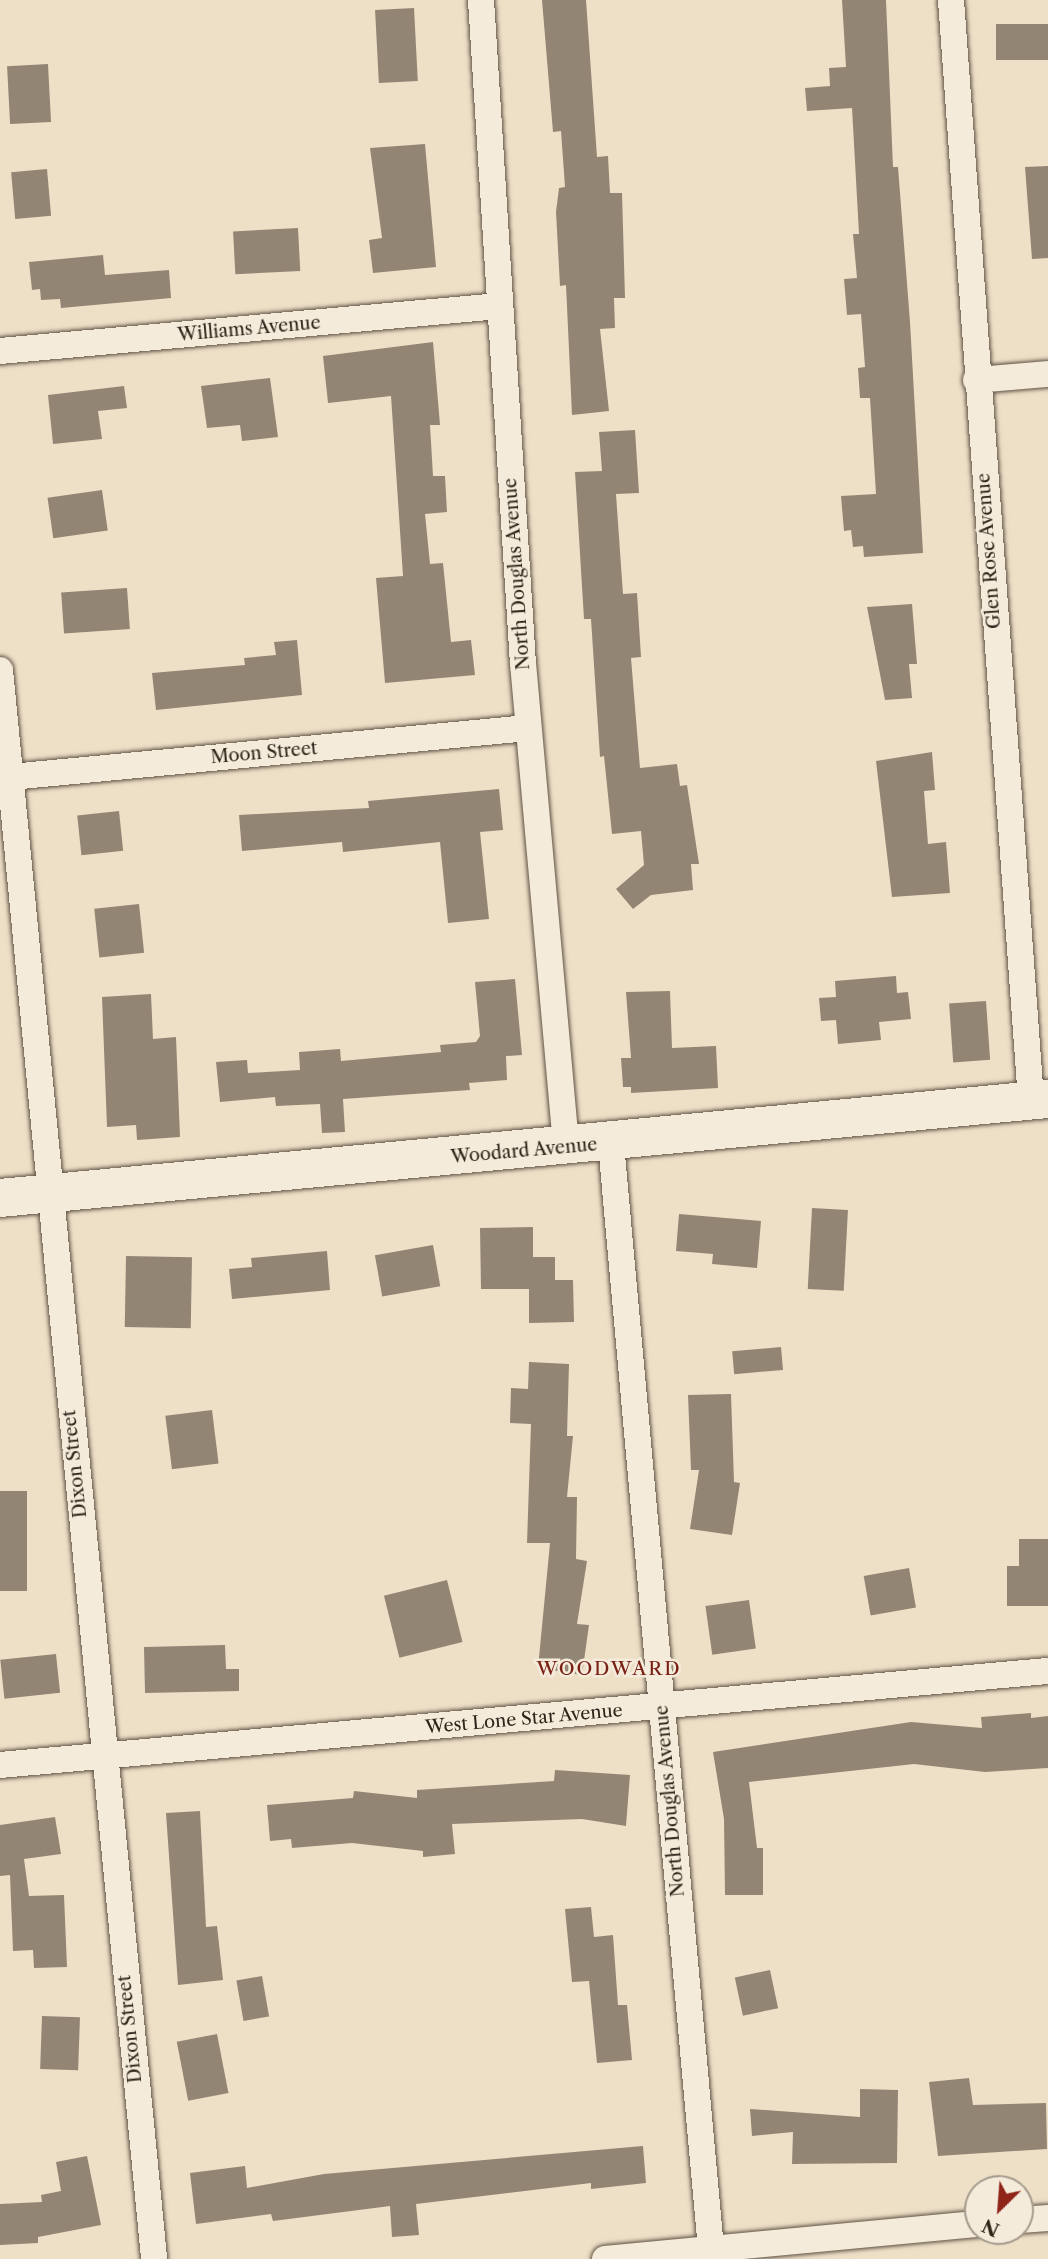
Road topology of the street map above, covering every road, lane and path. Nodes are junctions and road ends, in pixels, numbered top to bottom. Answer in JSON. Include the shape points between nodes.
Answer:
{"nodes":[{"id":1,"x":481,"y":0,"type":"edge"},
{"id":2,"x":951,"y":0,"type":"edge"},
{"id":3,"x":499,"y":306,"type":"junction"},
{"id":4,"x":0,"y":351,"type":"edge"},
{"id":5,"x":1048,"y":374,"type":"edge"},
{"id":6,"x":976,"y":380,"type":"junction"},
{"id":7,"x":0,"y":670,"type":"edge"},
{"id":8,"x":528,"y":728,"type":"junction"},
{"id":9,"x":5,"y":778,"type":"edge"},
{"id":10,"x":1040,"y":1100,"type":"edge"},
{"id":11,"x":611,"y":1144,"type":"junction"},
{"id":12,"x":566,"y":1147,"type":"junction"},
{"id":13,"x":48,"y":1194,"type":"junction"},
{"id":14,"x":0,"y":1198,"type":"edge"},
{"id":15,"x":1048,"y":1671,"type":"edge"},
{"id":16,"x":662,"y":1707,"type":"junction"},
{"id":17,"x":103,"y":1757,"type":"junction"},
{"id":18,"x":0,"y":1765,"type":"edge"},
{"id":19,"x":964,"y":2225,"type":"edge"},
{"id":20,"x":711,"y":2249,"type":"junction"},
{"id":21,"x":681,"y":2256,"type":"edge"},
{"id":22,"x":154,"y":2259,"type":"edge"},
{"id":23,"x":605,"y":2259,"type":"edge"}],
"edges":[{"from":1,"to":3,"type":"street","name":"North Douglas Avenue"},
{"from":2,"to":6,"type":"street","name":"Glen Rose Avenue"},
{"from":3,"to":4,"type":"street","name":"Williams Avenue"},
{"from":3,"to":8,"type":"street","name":"North Douglas Avenue"},
{"from":5,"to":6,"type":"street"},
{"from":6,"to":10,"type":"street","name":"Glen Rose Avenue"},
{"from":7,"to":9,"type":"street","name":"Dixon Street"},
{"from":8,"to":9,"type":"street","name":"Moon Street"},
{"from":8,"to":12,"type":"street","name":"North Douglas Avenue"},
{"from":9,"to":13,"type":"street","name":"Dixon Street"},
{"from":10,"to":11,"type":"street","name":"Woodard Avenue"},
{"from":11,"to":12,"type":"street","name":"Woodard Avenue"},
{"from":11,"to":16,"type":"street","name":"North Douglas Avenue"},
{"from":12,"to":13,"type":"street","name":"Woodard Avenue"},
{"from":13,"to":14,"type":"street","name":"Woodard Avenue"},
{"from":13,"to":17,"type":"street","name":"Dixon Street"},
{"from":15,"to":16,"type":"street","name":"West Lone Star Avenue"},
{"from":16,"to":17,"type":"street","name":"West Lone Star Avenue"},
{"from":16,"to":20,"type":"street","name":"North Douglas Avenue"},
{"from":17,"to":18,"type":"street","name":"West Lone Star Avenue"},
{"from":17,"to":22,"type":"street","name":"Dixon Street"},
{"from":19,"to":20,"type":"street"},
{"from":20,"to":21,"type":"street"},
{"from":21,"to":23,"type":"street"}]}
